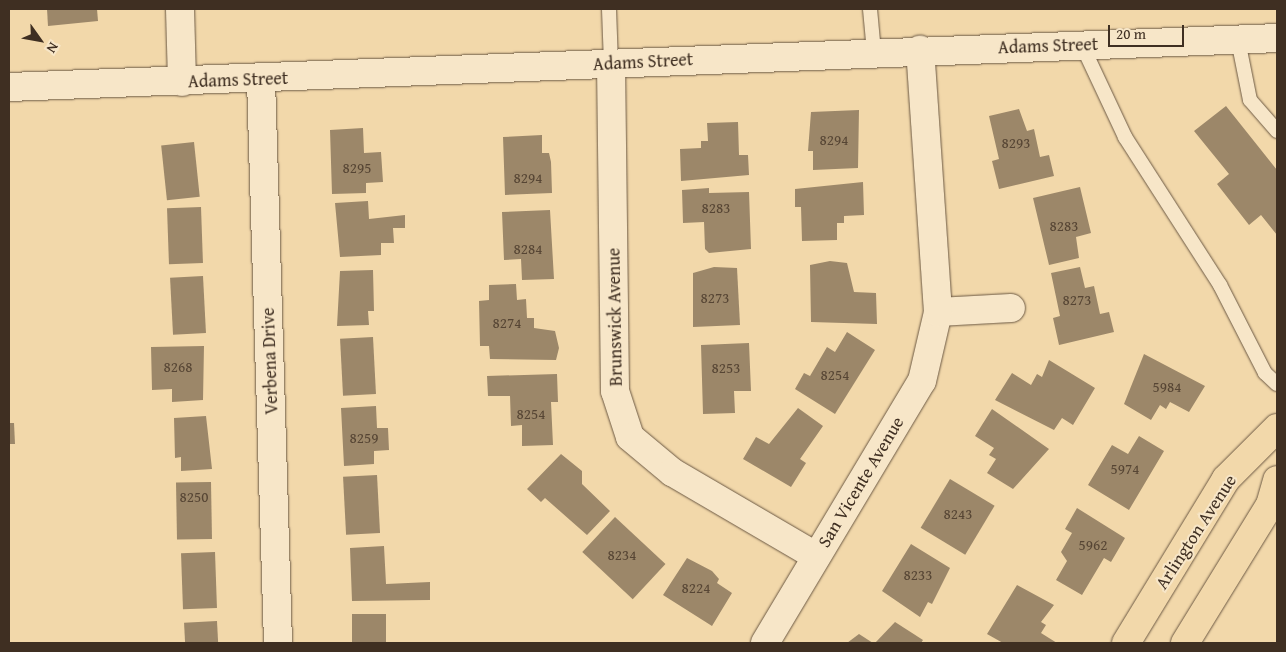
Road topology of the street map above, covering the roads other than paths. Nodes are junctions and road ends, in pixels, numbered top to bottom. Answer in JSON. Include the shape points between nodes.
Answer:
{"nodes":[{"id":1,"x":180,"y":9,"type":"edge"},
{"id":2,"x":609,"y":9,"type":"edge"},
{"id":3,"x":870,"y":9,"type":"edge"},
{"id":4,"x":1277,"y":38,"type":"edge"},
{"id":5,"x":1238,"y":40,"type":"junction"},
{"id":6,"x":1082,"y":44,"type":"junction"},
{"id":7,"x":920,"y":50,"type":"junction"},
{"id":8,"x":874,"y":52,"type":"junction"},
{"id":9,"x":611,"y":63,"type":"junction"},
{"id":10,"x":261,"y":80,"type":"junction"},
{"id":11,"x":182,"y":82,"type":"junction"},
{"id":12,"x":9,"y":87,"type":"edge"},
{"id":13,"x":1277,"y":131,"type":"edge"},
{"id":14,"x":1011,"y":308,"type":"dead end"},
{"id":15,"x":938,"y":312,"type":"junction"},
{"id":16,"x":1277,"y":384,"type":"edge"},
{"id":17,"x":1277,"y":428,"type":"edge"},
{"id":18,"x":1277,"y":480,"type":"edge"},
{"id":19,"x":816,"y":556,"type":"junction"},
{"id":20,"x":1193,"y":641,"type":"edge"},
{"id":21,"x":278,"y":643,"type":"edge"},
{"id":22,"x":765,"y":643,"type":"edge"},
{"id":23,"x":1126,"y":643,"type":"edge"}],
"edges":[{"from":1,"to":11,"type":"street"},
{"from":2,"to":9,"type":"lane"},
{"from":3,"to":8,"type":"lane"},
{"from":4,"to":5,"type":"street","name":"Adams Street"},
{"from":5,"to":6,"type":"street","name":"Adams Street"},
{"from":5,"to":13,"type":"lane","via":[[1250,100]]},
{"from":6,"to":7,"type":"street","name":"Adams Street"},
{"from":6,"to":16,"type":"lane","via":[[1125,138],[1220,284],[1266,373]]},
{"from":7,"to":8,"type":"street","name":"Adams Street"},
{"from":7,"to":15,"type":"street","name":"San Vicente Avenue"},
{"from":8,"to":9,"type":"street","name":"Adams Street"},
{"from":9,"to":10,"type":"street","name":"Adams Street"},
{"from":9,"to":19,"type":"street","name":"Brunswick Avenue","via":[[615,391],[630,437],[672,472]]},
{"from":10,"to":11,"type":"street","name":"Adams Street"},
{"from":10,"to":21,"type":"street","name":"Verbena Drive"},
{"from":11,"to":12,"type":"street","name":"Adams Street"},
{"from":14,"to":15,"type":"street"},
{"from":15,"to":19,"type":"street","name":"San Vicente Avenue","via":[[922,381]]},
{"from":17,"to":23,"type":"main road","name":"Arlington Avenue","via":[[1226,479]]},
{"from":18,"to":20,"type":"main road","via":[[1270,505]]},
{"from":19,"to":22,"type":"street","name":"San Vicente Avenue"}]}
